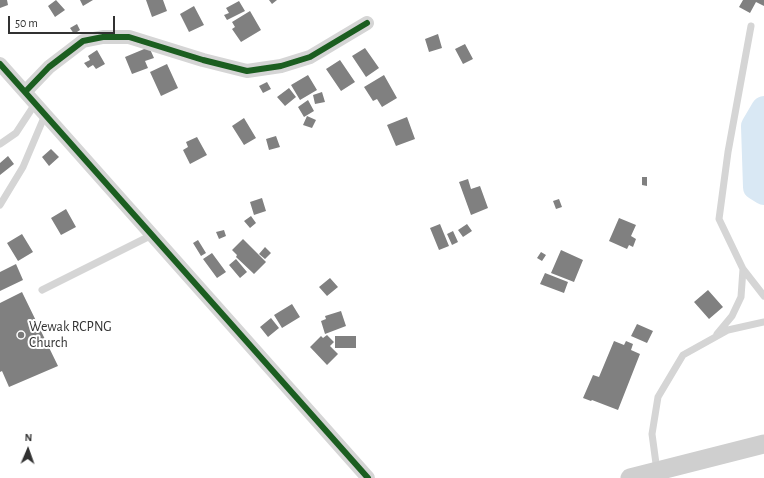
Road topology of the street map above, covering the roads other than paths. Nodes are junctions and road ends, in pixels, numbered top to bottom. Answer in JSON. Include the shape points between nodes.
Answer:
{"nodes":[{"id":1,"x":367,"y":23,"type":"dead end"},
{"id":2,"x":751,"y":26,"type":"dead end"},
{"id":3,"x":0,"y":64,"type":"edge"},
{"id":4,"x":25,"y":92,"type":"junction"},
{"id":5,"x":35,"y":104,"type":"junction"},
{"id":6,"x":45,"y":115,"type":"junction"},
{"id":7,"x":0,"y":144,"type":"edge"},
{"id":8,"x":0,"y":205,"type":"edge"},
{"id":9,"x":152,"y":235,"type":"junction"},
{"id":10,"x":743,"y":269,"type":"junction"},
{"id":11,"x":42,"y":290,"type":"dead end"},
{"id":12,"x":764,"y":296,"type":"edge"},
{"id":13,"x":764,"y":322,"type":"edge"},
{"id":14,"x":715,"y":337,"type":"junction"},
{"id":15,"x":764,"y":444,"type":"edge"},
{"id":16,"x":657,"y":472,"type":"junction"},
{"id":17,"x":368,"y":478,"type":"edge"},
{"id":18,"x":630,"y":478,"type":"edge"}],
"edges":[{"from":1,"to":4,"type":"street","via":[[310,57],[282,66],[247,71],[129,37],[103,37],[83,42],[49,67]]},
{"from":2,"to":10,"type":"lane","via":[[728,152],[719,219]]},
{"from":3,"to":4,"type":"street"},
{"from":4,"to":5,"type":"street"},
{"from":5,"to":6,"type":"street"},
{"from":5,"to":7,"type":"lane","via":[[16,133]]},
{"from":6,"to":8,"type":"lane","via":[[23,167]]},
{"from":6,"to":9,"type":"street"},
{"from":9,"to":11,"type":"lane"},
{"from":9,"to":17,"type":"street"},
{"from":10,"to":12,"type":"lane"},
{"from":10,"to":14,"type":"lane","via":[[741,297],[732,316]]},
{"from":13,"to":14,"type":"lane","via":[[728,330]]},
{"from":14,"to":16,"type":"lane","via":[[683,355],[658,397],[652,434]]},
{"from":15,"to":16,"type":"main road"},
{"from":16,"to":18,"type":"main road"}]}
